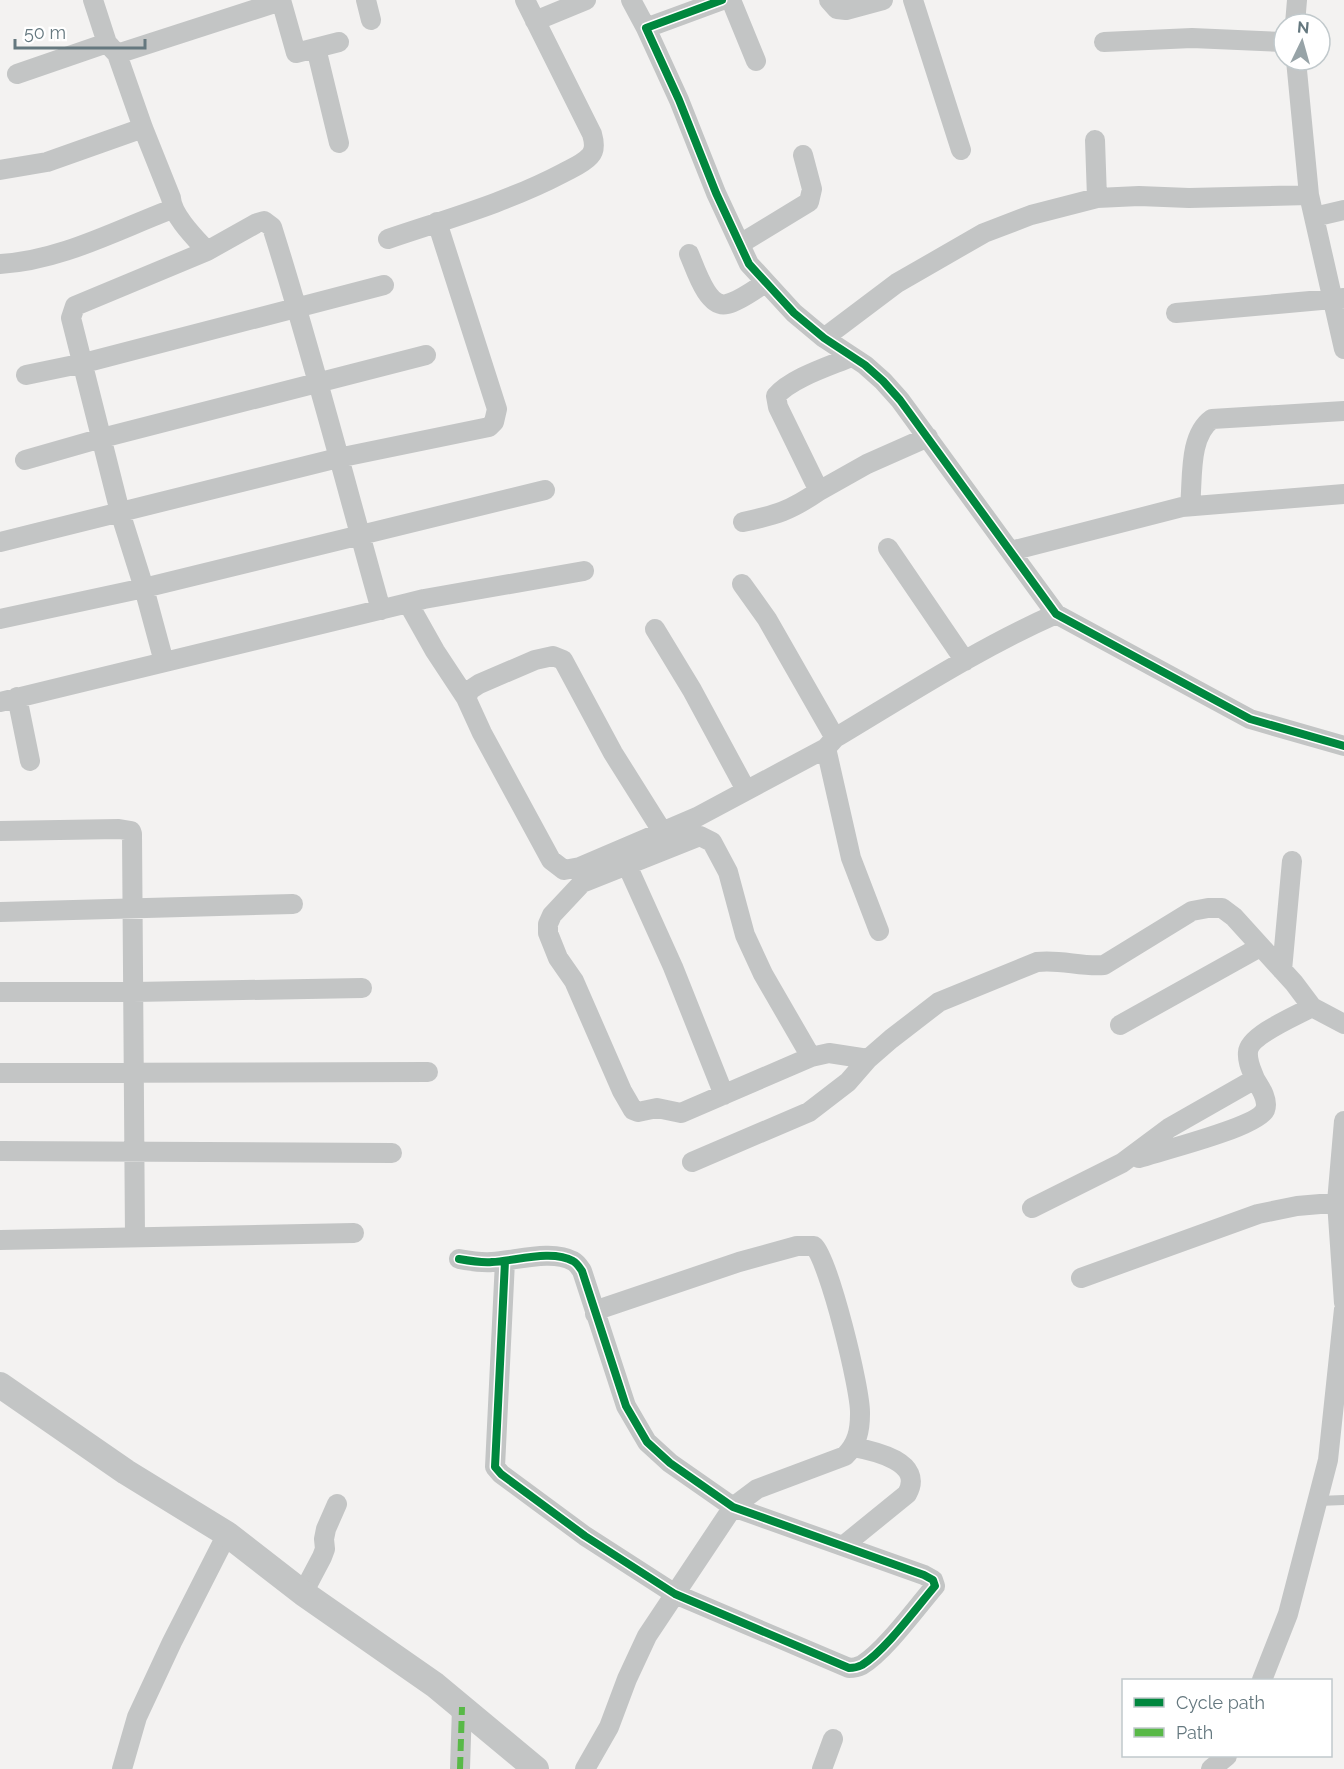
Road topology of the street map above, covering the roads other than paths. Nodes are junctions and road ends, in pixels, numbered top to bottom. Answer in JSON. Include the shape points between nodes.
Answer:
{"nodes":[{"id":1,"x":93,"y":0,"type":"edge"},
{"id":2,"x":281,"y":0,"type":"edge"},
{"id":3,"x":366,"y":0,"type":"edge"},
{"id":4,"x":525,"y":0,"type":"edge"},
{"id":5,"x":586,"y":0,"type":"edge"},
{"id":6,"x":631,"y":0,"type":"edge"},
{"id":7,"x":722,"y":0,"type":"edge"},
{"id":8,"x":731,"y":0,"type":"edge"},
{"id":9,"x":829,"y":0,"type":"edge"},
{"id":10,"x":883,"y":0,"type":"edge"},
{"id":11,"x":913,"y":0,"type":"edge"},
{"id":12,"x":371,"y":20,"type":"dead end"},
{"id":13,"x":535,"y":21,"type":"junction"},
{"id":14,"x":646,"y":28,"type":"junction"},
{"id":15,"x":339,"y":42,"type":"dead end"},
{"id":16,"x":1104,"y":42,"type":"dead end"},
{"id":17,"x":1272,"y":42,"type":"edge"},
{"id":18,"x":316,"y":48,"type":"junction"},
{"id":19,"x":112,"y":49,"type":"junction"},
{"id":20,"x":756,"y":61,"type":"dead end"},
{"id":21,"x":1297,"y":72,"type":"edge"},
{"id":22,"x":17,"y":74,"type":"dead end"},
{"id":23,"x":142,"y":128,"type":"junction"},
{"id":24,"x":1095,"y":140,"type":"dead end"},
{"id":25,"x":339,"y":143,"type":"dead end"},
{"id":26,"x":961,"y":150,"type":"dead end"},
{"id":27,"x":803,"y":154,"type":"dead end"},
{"id":28,"x":0,"y":170,"type":"edge"},
{"id":29,"x":1310,"y":195,"type":"junction"},
{"id":30,"x":1097,"y":198,"type":"junction"},
{"id":31,"x":172,"y":206,"type":"junction"},
{"id":32,"x":1344,"y":210,"type":"edge"},
{"id":33,"x":1314,"y":217,"type":"junction"},
{"id":34,"x":437,"y":222,"type":"junction"},
{"id":35,"x":388,"y":239,"type":"dead end"},
{"id":36,"x":740,"y":244,"type":"junction"},
{"id":37,"x":207,"y":251,"type":"junction"},
{"id":38,"x":689,"y":254,"type":"dead end"},
{"id":39,"x":0,"y":264,"type":"edge"},
{"id":40,"x":765,"y":283,"type":"junction"},
{"id":41,"x":384,"y":285,"type":"dead end"},
{"id":42,"x":1338,"y":299,"type":"edge"},
{"id":43,"x":297,"y":306,"type":"junction"},
{"id":44,"x":1176,"y":313,"type":"dead end"},
{"id":45,"x":824,"y":338,"type":"junction"},
{"id":46,"x":1344,"y":349,"type":"edge"},
{"id":47,"x":426,"y":355,"type":"dead end"},
{"id":48,"x":851,"y":357,"type":"junction"},
{"id":49,"x":84,"y":363,"type":"junction"},
{"id":50,"x":26,"y":375,"type":"dead end"},
{"id":51,"x":319,"y":382,"type":"junction"},
{"id":52,"x":1344,"y":411,"type":"edge"},
{"id":53,"x":928,"y":437,"type":"junction"},
{"id":54,"x":102,"y":438,"type":"junction"},
{"id":55,"x":338,"y":458,"type":"junction"},
{"id":56,"x":26,"y":460,"type":"dead end"},
{"id":57,"x":545,"y":490,"type":"dead end"},
{"id":58,"x":819,"y":491,"type":"junction"},
{"id":59,"x":1344,"y":494,"type":"edge"},
{"id":60,"x":1190,"y":506,"type":"junction"},
{"id":61,"x":120,"y":512,"type":"junction"},
{"id":62,"x":743,"y":522,"type":"dead end"},
{"id":63,"x":359,"y":534,"type":"junction"},
{"id":64,"x":0,"y":542,"type":"edge"},
{"id":65,"x":888,"y":548,"type":"dead end"},
{"id":66,"x":1011,"y":551,"type":"junction"},
{"id":67,"x":584,"y":572,"type":"dead end"},
{"id":68,"x":742,"y":584,"type":"dead end"},
{"id":69,"x":144,"y":588,"type":"junction"},
{"id":70,"x":408,"y":603,"type":"junction"},
{"id":71,"x":381,"y":610,"type":"junction"},
{"id":72,"x":1056,"y":614,"type":"junction"},
{"id":73,"x":0,"y":619,"type":"edge"},
{"id":74,"x":655,"y":629,"type":"dead end"},
{"id":75,"x":965,"y":661,"type":"junction"},
{"id":76,"x":164,"y":662,"type":"junction"},
{"id":77,"x":466,"y":698,"type":"junction"},
{"id":78,"x":8,"y":699,"type":"edge"},
{"id":79,"x":830,"y":743,"type":"junction"},
{"id":80,"x":1344,"y":746,"type":"edge"},
{"id":81,"x":30,"y":760,"type":"dead end"},
{"id":82,"x":746,"y":790,"type":"junction"},
{"id":83,"x":0,"y":831,"type":"edge"},
{"id":84,"x":662,"y":831,"type":"junction"},
{"id":85,"x":1292,"y":861,"type":"dead end"},
{"id":86,"x":627,"y":865,"type":"junction"},
{"id":87,"x":293,"y":904,"type":"dead end"},
{"id":88,"x":134,"y":909,"type":"junction"},
{"id":89,"x":0,"y":912,"type":"edge"},
{"id":90,"x":879,"y":931,"type":"dead end"},
{"id":91,"x":1260,"y":947,"type":"junction"},
{"id":92,"x":1282,"y":970,"type":"junction"},
{"id":93,"x":362,"y":988,"type":"dead end"},
{"id":94,"x":0,"y":992,"type":"edge"},
{"id":95,"x":134,"y":992,"type":"junction"},
{"id":96,"x":1312,"y":1007,"type":"junction"},
{"id":97,"x":1344,"y":1024,"type":"edge"},
{"id":98,"x":1120,"y":1025,"type":"dead end"},
{"id":99,"x":811,"y":1057,"type":"junction"},
{"id":100,"x":868,"y":1059,"type":"junction"},
{"id":101,"x":428,"y":1072,"type":"dead end"},
{"id":102,"x":0,"y":1073,"type":"edge"},
{"id":103,"x":134,"y":1074,"type":"junction"},
{"id":104,"x":1255,"y":1079,"type":"junction"},
{"id":105,"x":724,"y":1095,"type":"junction"},
{"id":106,"x":1344,"y":1121,"type":"edge"},
{"id":107,"x":0,"y":1151,"type":"edge"},
{"id":108,"x":135,"y":1153,"type":"junction"},
{"id":109,"x":392,"y":1153,"type":"dead end"},
{"id":110,"x":692,"y":1162,"type":"dead end"},
{"id":111,"x":1122,"y":1163,"type":"junction"},
{"id":112,"x":1341,"y":1202,"type":"edge"},
{"id":113,"x":1032,"y":1208,"type":"dead end"},
{"id":114,"x":354,"y":1233,"type":"dead end"},
{"id":115,"x":135,"y":1238,"type":"junction"},
{"id":116,"x":0,"y":1240,"type":"edge"},
{"id":117,"x":459,"y":1259,"type":"dead end"},
{"id":118,"x":505,"y":1261,"type":"junction"},
{"id":119,"x":1081,"y":1278,"type":"dead end"},
{"id":120,"x":1344,"y":1303,"type":"edge"},
{"id":121,"x":1344,"y":1309,"type":"edge"},
{"id":122,"x":594,"y":1314,"type":"junction"},
{"id":123,"x":0,"y":1385,"type":"edge"},
{"id":124,"x":854,"y":1448,"type":"junction"},
{"id":125,"x":1344,"y":1500,"type":"edge"},
{"id":126,"x":1318,"y":1501,"type":"junction"},
{"id":127,"x":338,"y":1504,"type":"dead end"},
{"id":128,"x":733,"y":1507,"type":"junction"},
{"id":129,"x":227,"y":1534,"type":"junction"},
{"id":130,"x":843,"y":1546,"type":"junction"},
{"id":131,"x":303,"y":1593,"type":"junction"},
{"id":132,"x":675,"y":1594,"type":"junction"},
{"id":133,"x":1262,"y":1679,"type":"edge"},
{"id":134,"x":462,"y":1707,"type":"junction"},
{"id":135,"x":833,"y":1739,"type":"dead end"},
{"id":136,"x":1225,"y":1757,"type":"edge"},
{"id":137,"x":122,"y":1769,"type":"edge"},
{"id":138,"x":460,"y":1769,"type":"edge"},
{"id":139,"x":536,"y":1769,"type":"edge"},
{"id":140,"x":585,"y":1769,"type":"edge"},
{"id":141,"x":822,"y":1769,"type":"edge"},
{"id":142,"x":1211,"y":1769,"type":"edge"}],
"edges":[{"from":1,"to":19,"type":"street"},
{"from":2,"to":18,"type":"street","via":[[296,53]]},
{"from":2,"to":19,"type":"street"},
{"from":3,"to":12,"type":"street"},
{"from":4,"to":13,"type":"street"},
{"from":5,"to":13,"type":"street"},
{"from":6,"to":14,"type":"street"},
{"from":7,"to":14,"type":"street"},
{"from":8,"to":20,"type":"street"},
{"from":9,"to":10,"type":"street","via":[[837,9],[846,10]]},
{"from":11,"to":26,"type":"street"},
{"from":13,"to":34,"type":"street","via":[[592,134],[592,154],[508,199]]},
{"from":14,"to":36,"type":"street"},
{"from":15,"to":18,"type":"street"},
{"from":16,"to":17,"type":"street"},
{"from":18,"to":25,"type":"street"},
{"from":19,"to":22,"type":"street"},
{"from":19,"to":23,"type":"street"},
{"from":21,"to":29,"type":"street"},
{"from":23,"to":28,"type":"street","via":[[47,162]]},
{"from":23,"to":31,"type":"street"},
{"from":24,"to":30,"type":"street"},
{"from":27,"to":36,"type":"street","via":[[812,189],[810,202]]},
{"from":29,"to":30,"type":"street"},
{"from":29,"to":33,"type":"street"},
{"from":30,"to":45,"type":"street","via":[[1031,215],[984,233],[897,284]]},
{"from":31,"to":37,"type":"street"},
{"from":31,"to":39,"type":"street","via":[[56,254]]},
{"from":32,"to":33,"type":"street"},
{"from":33,"to":42,"type":"street"},
{"from":34,"to":35,"type":"street"},
{"from":34,"to":55,"type":"street","via":[[496,409],[494,422]]},
{"from":36,"to":40,"type":"street","via":[[749,264]]},
{"from":37,"to":43,"type":"street","via":[[257,223],[272,226]]},
{"from":37,"to":49,"type":"street","via":[[75,306],[71,318]]},
{"from":38,"to":40,"type":"street","via":[[707,293],[721,305]]},
{"from":40,"to":45,"type":"street"},
{"from":41,"to":43,"type":"street"},
{"from":42,"to":44,"type":"street"},
{"from":42,"to":46,"type":"street"},
{"from":43,"to":49,"type":"street"},
{"from":43,"to":51,"type":"street"},
{"from":45,"to":48,"type":"street"},
{"from":47,"to":51,"type":"street"},
{"from":48,"to":53,"type":"street","via":[[883,381]]},
{"from":48,"to":58,"type":"street","via":[[798,381],[776,396]]},
{"from":49,"to":50,"type":"street"},
{"from":49,"to":54,"type":"street"},
{"from":51,"to":54,"type":"street"},
{"from":51,"to":55,"type":"street"},
{"from":52,"to":60,"type":"street","via":[[1212,419],[1203,426],[1196,442]]},
{"from":53,"to":58,"type":"street"},
{"from":53,"to":66,"type":"street"},
{"from":54,"to":56,"type":"street"},
{"from":54,"to":61,"type":"street"},
{"from":55,"to":61,"type":"street"},
{"from":55,"to":63,"type":"street"},
{"from":57,"to":63,"type":"street"},
{"from":58,"to":62,"type":"street","via":[[780,514]]},
{"from":59,"to":60,"type":"street"},
{"from":60,"to":66,"type":"street"},
{"from":61,"to":64,"type":"street"},
{"from":61,"to":69,"type":"street"},
{"from":63,"to":69,"type":"street"},
{"from":63,"to":71,"type":"street"},
{"from":65,"to":75,"type":"street"},
{"from":66,"to":72,"type":"street"},
{"from":67,"to":70,"type":"street"},
{"from":68,"to":79,"type":"street","via":[[767,619]]},
{"from":69,"to":73,"type":"street"},
{"from":69,"to":76,"type":"street"},
{"from":70,"to":71,"type":"street"},
{"from":70,"to":77,"type":"street"},
{"from":71,"to":76,"type":"street"},
{"from":72,"to":75,"type":"street"},
{"from":72,"to":80,"type":"street","via":[[1250,719]]},
{"from":74,"to":82,"type":"street"},
{"from":75,"to":79,"type":"street"},
{"from":76,"to":78,"type":"street"},
{"from":77,"to":84,"type":"street","via":[[551,860],[564,870],[580,867]]},
{"from":77,"to":84,"type":"street","via":[[479,684],[535,660],[553,656],[563,660],[613,753]]},
{"from":78,"to":81,"type":"street"},
{"from":79,"to":82,"type":"street"},
{"from":79,"to":90,"type":"street","via":[[851,858]]},
{"from":82,"to":84,"type":"street"},
{"from":83,"to":88,"type":"street","via":[[131,831]]},
{"from":85,"to":92,"type":"street"},
{"from":86,"to":99,"type":"street","via":[[700,836],[712,842],[728,872],[745,935]]},
{"from":86,"to":105,"type":"street"},
{"from":86,"to":105,"type":"street","via":[[582,883],[552,915],[548,933],[558,958],[573,981],[633,1110],[657,1108],[681,1113]]},
{"from":87,"to":88,"type":"street"},
{"from":88,"to":89,"type":"street"},
{"from":88,"to":95,"type":"street"},
{"from":91,"to":92,"type":"street"},
{"from":91,"to":98,"type":"street"},
{"from":91,"to":100,"type":"street","via":[[1222,908],[1192,911],[1104,965],[1037,962],[939,1002]]},
{"from":92,"to":96,"type":"street"},
{"from":93,"to":95,"type":"street"},
{"from":94,"to":95,"type":"street"},
{"from":95,"to":103,"type":"street"},
{"from":96,"to":97,"type":"street"},
{"from":96,"to":104,"type":"street","via":[[1267,1031],[1252,1044],[1248,1061]]},
{"from":99,"to":100,"type":"street","via":[[829,1053]]},
{"from":99,"to":105,"type":"street"},
{"from":100,"to":110,"type":"street","via":[[848,1082],[809,1112]]},
{"from":101,"to":103,"type":"street"},
{"from":102,"to":103,"type":"street"},
{"from":103,"to":108,"type":"street"},
{"from":104,"to":111,"type":"street","via":[[1169,1128]]},
{"from":104,"to":111,"type":"street","via":[[1266,1103],[1265,1111],[1256,1119]]},
{"from":106,"to":112,"type":"street"},
{"from":107,"to":108,"type":"street"},
{"from":108,"to":109,"type":"street"},
{"from":108,"to":115,"type":"street"},
{"from":111,"to":113,"type":"street"},
{"from":112,"to":119,"type":"street","via":[[1258,1214]]},
{"from":112,"to":120,"type":"street"},
{"from":114,"to":115,"type":"street"},
{"from":115,"to":116,"type":"street"},
{"from":117,"to":118,"type":"street"},
{"from":118,"to":122,"type":"street","via":[[544,1256],[574,1261],[582,1271]]},
{"from":118,"to":132,"type":"street","via":[[495,1467],[531,1498]]},
{"from":121,"to":126,"type":"street","via":[[1328,1460]]},
{"from":122,"to":124,"type":"street","via":[[739,1262],[797,1246],[814,1246],[826,1272],[855,1373],[860,1415]]},
{"from":122,"to":128,"type":"street","via":[[626,1406],[647,1442]]},
{"from":123,"to":129,"type":"street","via":[[126,1472]]},
{"from":124,"to":128,"type":"street","via":[[820,1467],[758,1489]]},
{"from":124,"to":130,"type":"street","via":[[876,1450],[896,1460],[908,1471],[912,1486]]},
{"from":125,"to":126,"type":"lane"},
{"from":126,"to":133,"type":"street","via":[[1288,1614]]},
{"from":127,"to":131,"type":"street","via":[[326,1529],[322,1557]]},
{"from":128,"to":130,"type":"street"},
{"from":128,"to":132,"type":"street"},
{"from":129,"to":131,"type":"street"},
{"from":129,"to":137,"type":"street","via":[[137,1717]]},
{"from":130,"to":132,"type":"street","via":[[924,1575],[935,1586],[861,1666],[849,1668]]},
{"from":131,"to":134,"type":"street"},
{"from":132,"to":140,"type":"street","via":[[647,1636],[609,1727]]},
{"from":134,"to":138,"type":"street"},
{"from":134,"to":139,"type":"street"},
{"from":135,"to":141,"type":"street"},
{"from":136,"to":142,"type":"street"}]}
